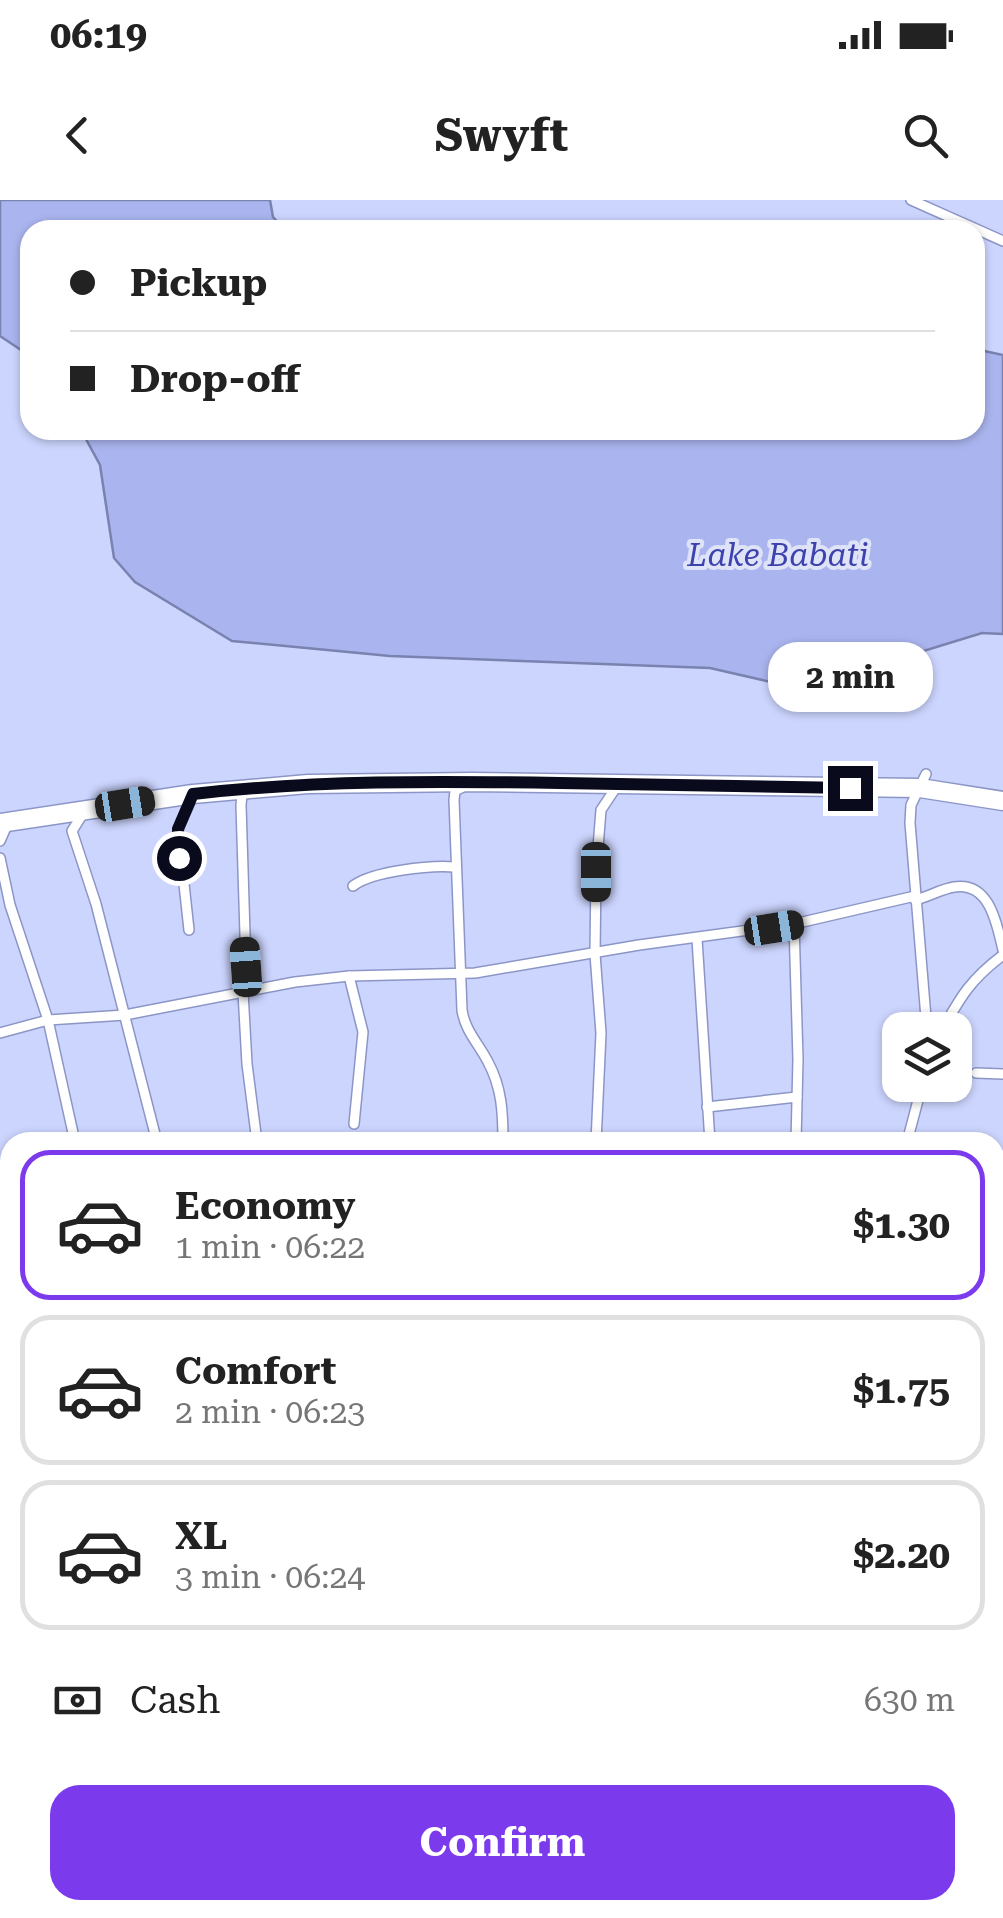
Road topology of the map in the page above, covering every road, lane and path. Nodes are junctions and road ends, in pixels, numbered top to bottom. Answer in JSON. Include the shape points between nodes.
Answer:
{"nodes":[{"id":1,"x":911,"y":200,"type":"edge"},
{"id":2,"x":956,"y":220,"type":"edge"},
{"id":3,"x":923,"y":781,"type":"junction"},
{"id":4,"x":472,"y":782,"type":"junction"},
{"id":5,"x":618,"y":784,"type":"junction"},
{"id":6,"x":260,"y":787,"type":"junction"},
{"id":7,"x":193,"y":794,"type":"junction"},
{"id":8,"x":1003,"y":802,"type":"edge"},
{"id":9,"x":86,"y":810,"type":"junction"},
{"id":10,"x":5,"y":822,"type":"edge"},
{"id":11,"x":0,"y":841,"type":"edge"},
{"id":12,"x":0,"y":858,"type":"edge"},
{"id":13,"x":455,"y":867,"type":"junction"},
{"id":14,"x":353,"y":886,"type":"dead end"},
{"id":15,"x":915,"y":898,"type":"junction"},
{"id":16,"x":794,"y":924,"type":"junction"},
{"id":17,"x":189,"y":930,"type":"dead end"},
{"id":18,"x":696,"y":938,"type":"junction"},
{"id":19,"x":1003,"y":953,"type":"edge"},
{"id":20,"x":595,"y":954,"type":"junction"},
{"id":21,"x":246,"y":967,"type":"dead end"},
{"id":22,"x":459,"y":974,"type":"junction"},
{"id":23,"x":349,"y":976,"type":"junction"},
{"id":24,"x":242,"y":992,"type":"junction"},
{"id":25,"x":925,"y":1012,"type":"edge"},
{"id":26,"x":952,"y":1012,"type":"edge"},
{"id":27,"x":124,"y":1014,"type":"junction"},
{"id":28,"x":48,"y":1020,"type":"junction"},
{"id":29,"x":0,"y":1033,"type":"edge"},
{"id":30,"x":976,"y":1073,"type":"dead end"},
{"id":31,"x":1003,"y":1074,"type":"edge"},
{"id":32,"x":797,"y":1098,"type":"junction"},
{"id":33,"x":918,"y":1102,"type":"edge"},
{"id":34,"x":707,"y":1107,"type":"junction"},
{"id":35,"x":354,"y":1124,"type":"dead end"},
{"id":36,"x":72,"y":1132,"type":"edge"},
{"id":37,"x":155,"y":1132,"type":"edge"},
{"id":38,"x":256,"y":1132,"type":"edge"},
{"id":39,"x":502,"y":1132,"type":"edge"},
{"id":40,"x":596,"y":1132,"type":"edge"},
{"id":41,"x":709,"y":1132,"type":"edge"},
{"id":42,"x":796,"y":1132,"type":"edge"},
{"id":43,"x":910,"y":1132,"type":"edge"}],
"edges":[{"from":1,"to":2,"type":"street"},
{"from":3,"to":5,"type":"highway"},
{"from":3,"to":8,"type":"highway"},
{"from":3,"to":15,"type":"street","via":[[910,805]]},
{"from":4,"to":5,"type":"highway"},
{"from":4,"to":6,"type":"highway"},
{"from":4,"to":13,"type":"street","via":[[455,791]]},
{"from":5,"to":20,"type":"street","via":[[601,810]]},
{"from":6,"to":7,"type":"highway"},
{"from":6,"to":21,"type":"street","via":[[242,795],[240,804]]},
{"from":7,"to":9,"type":"highway"},
{"from":7,"to":17,"type":"street","via":[[178,829]]},
{"from":9,"to":10,"type":"highway"},
{"from":9,"to":27,"type":"street","via":[[72,831]]},
{"from":10,"to":11,"type":"street"},
{"from":12,"to":28,"type":"street"},
{"from":13,"to":14,"type":"street","via":[[410,869]]},
{"from":13,"to":22,"type":"street"},
{"from":15,"to":16,"type":"street"},
{"from":15,"to":19,"type":"street","via":[[954,886],[976,892],[987,901]]},
{"from":15,"to":25,"type":"street"},
{"from":16,"to":18,"type":"street"},
{"from":16,"to":32,"type":"street"},
{"from":18,"to":20,"type":"street"},
{"from":18,"to":34,"type":"street"},
{"from":19,"to":26,"type":"street"},
{"from":20,"to":22,"type":"street"},
{"from":20,"to":40,"type":"street","via":[[601,1021]]},
{"from":22,"to":23,"type":"street"},
{"from":22,"to":39,"type":"street","via":[[463,1019],[500,1092]]},
{"from":23,"to":24,"type":"street"},
{"from":23,"to":35,"type":"street","via":[[364,1032]]},
{"from":24,"to":27,"type":"street"},
{"from":24,"to":38,"type":"street"},
{"from":27,"to":28,"type":"street"},
{"from":27,"to":37,"type":"street"},
{"from":28,"to":29,"type":"street"},
{"from":28,"to":36,"type":"street"},
{"from":30,"to":31,"type":"street"},
{"from":32,"to":34,"type":"street"},
{"from":32,"to":42,"type":"street"},
{"from":33,"to":43,"type":"street"},
{"from":34,"to":41,"type":"street"}]}
